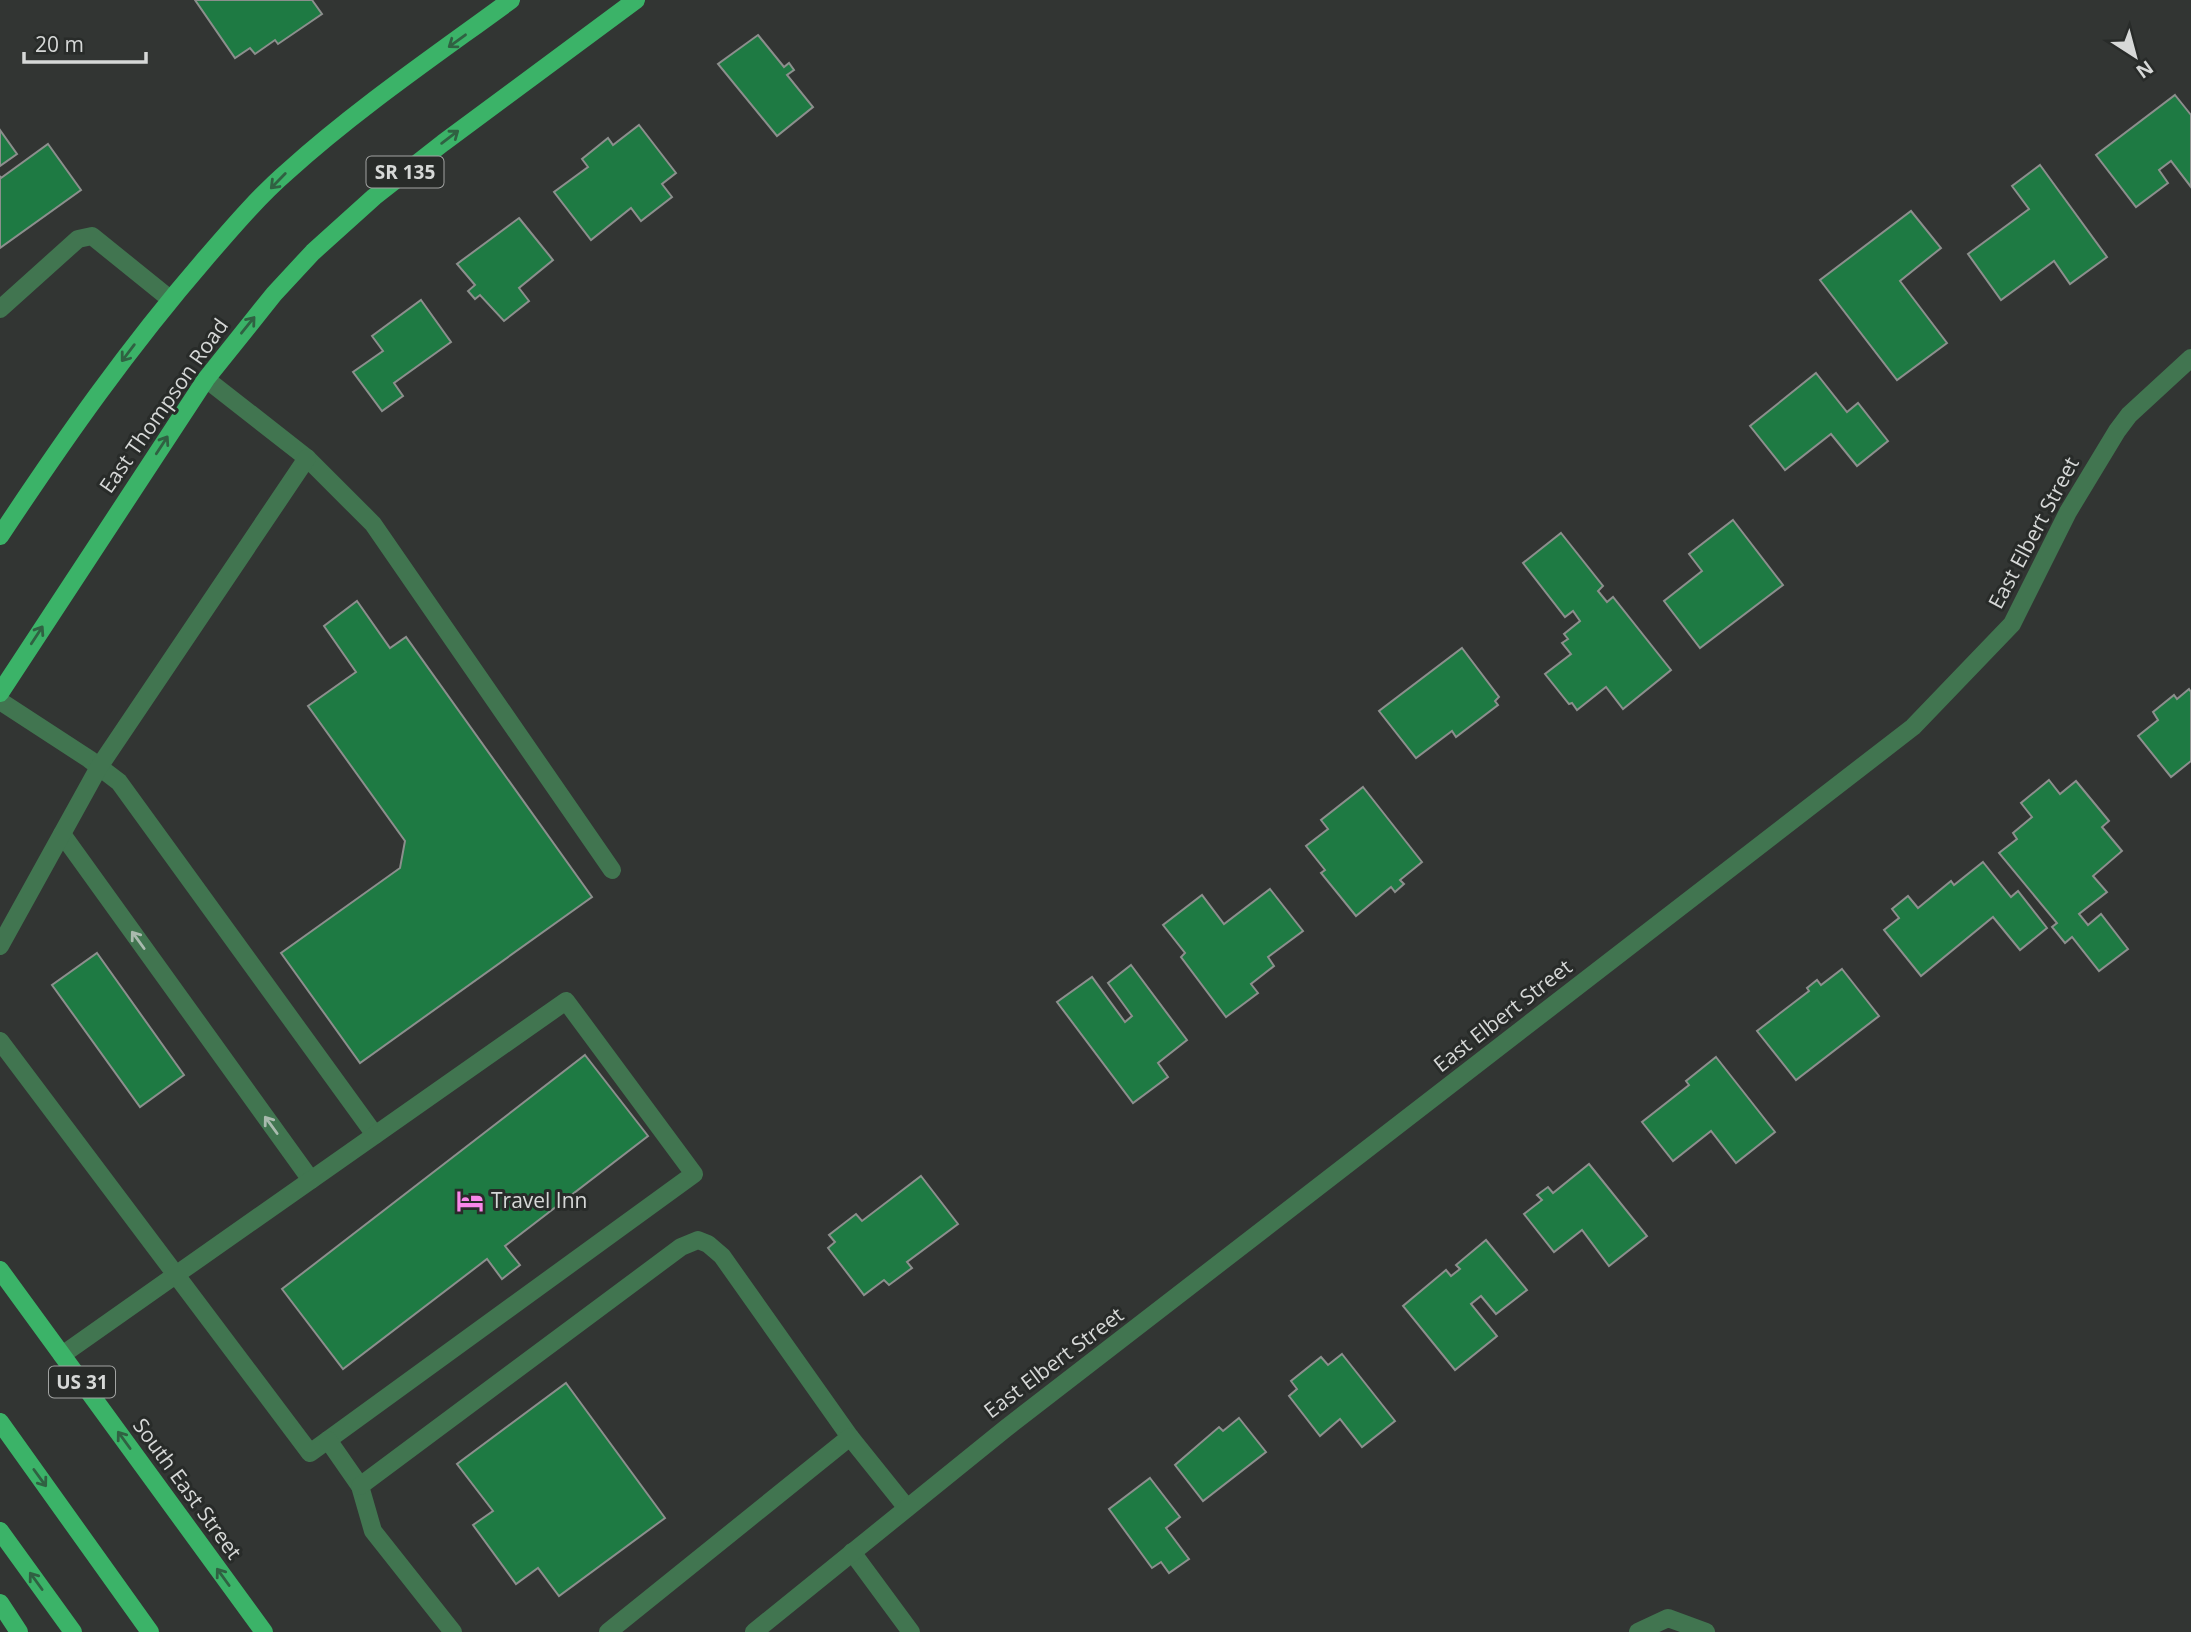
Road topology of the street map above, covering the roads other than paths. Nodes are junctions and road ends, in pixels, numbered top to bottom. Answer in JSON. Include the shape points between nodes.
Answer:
{"nodes":[{"id":1,"x":512,"y":0,"type":"edge"},
{"id":2,"x":636,"y":0,"type":"edge"},
{"id":3,"x":170,"y":299,"type":"junction"},
{"id":4,"x":0,"y":309,"type":"edge"},
{"id":5,"x":2191,"y":358,"type":"edge"},
{"id":6,"x":206,"y":379,"type":"junction"},
{"id":7,"x":307,"y":458,"type":"junction"},
{"id":8,"x":0,"y":536,"type":"edge"},
{"id":9,"x":0,"y":693,"type":"edge"},
{"id":10,"x":0,"y":701,"type":"edge"},
{"id":11,"x":99,"y":767,"type":"junction"},
{"id":12,"x":62,"y":834,"type":"junction"},
{"id":13,"x":612,"y":870,"type":"dead end"},
{"id":14,"x":0,"y":946,"type":"edge"},
{"id":15,"x":0,"y":1041,"type":"edge"},
{"id":16,"x":375,"y":1135,"type":"junction"},
{"id":17,"x":310,"y":1180,"type":"junction"},
{"id":18,"x":0,"y":1270,"type":"edge"},
{"id":19,"x":177,"y":1274,"type":"junction"},
{"id":20,"x":62,"y":1355,"type":"junction"},
{"id":21,"x":0,"y":1422,"type":"edge"},
{"id":22,"x":850,"y":1437,"type":"junction"},
{"id":23,"x":328,"y":1440,"type":"junction"},
{"id":24,"x":360,"y":1486,"type":"junction"},
{"id":25,"x":907,"y":1508,"type":"junction"},
{"id":26,"x":0,"y":1531,"type":"edge"},
{"id":27,"x":852,"y":1552,"type":"junction"},
{"id":28,"x":0,"y":1603,"type":"edge"},
{"id":29,"x":19,"y":1632,"type":"edge"},
{"id":30,"x":73,"y":1632,"type":"edge"},
{"id":31,"x":150,"y":1632,"type":"edge"},
{"id":32,"x":264,"y":1632,"type":"edge"},
{"id":33,"x":453,"y":1632,"type":"edge"},
{"id":34,"x":608,"y":1632,"type":"edge"},
{"id":35,"x":754,"y":1632,"type":"edge"},
{"id":36,"x":910,"y":1632,"type":"edge"},
{"id":37,"x":1637,"y":1632,"type":"edge"},
{"id":38,"x":1706,"y":1632,"type":"edge"}],
"edges":[{"from":1,"to":3,"type":"main road","one_way":true,"via":[[286,172]]},
{"from":6,"to":2,"type":"main road","name":"East Thompson Road","number":"SR 135","one_way":true,"via":[[282,285],[374,197]]},
{"from":3,"to":4,"type":"street","via":[[92,236],[78,239]]},
{"from":3,"to":8,"type":"main road","one_way":true,"via":[[76,422]]},
{"from":5,"to":25,"type":"street","name":"East Elbert Street","via":[[2117,431],[2068,512],[2012,624],[1913,727]]},
{"from":6,"to":7,"type":"street"},
{"from":9,"to":6,"type":"main road","name":"East Thompson Road","number":"SR 135","one_way":true},
{"from":7,"to":11,"type":"street"},
{"from":7,"to":13,"type":"street","via":[[373,524]]},
{"from":10,"to":11,"type":"street"},
{"from":11,"to":12,"type":"street"},
{"from":11,"to":16,"type":"street","via":[[119,782]]},
{"from":12,"to":14,"type":"street"},
{"from":17,"to":12,"type":"street","one_way":true},
{"from":15,"to":19,"type":"street"},
{"from":16,"to":17,"type":"street"},
{"from":16,"to":23,"type":"street","via":[[566,1001],[694,1174]]},
{"from":17,"to":19,"type":"street"},
{"from":18,"to":20,"type":"main road","name":"South East Street","number":"US 31"},
{"from":19,"to":20,"type":"street"},
{"from":19,"to":23,"type":"street","via":[[310,1453]]},
{"from":32,"to":20,"type":"main road","name":"South East Street","number":"US 31","one_way":true},
{"from":21,"to":31,"type":"main road","one_way":true},
{"from":22,"to":24,"type":"street","via":[[722,1256],[698,1240],[681,1247]]},
{"from":22,"to":25,"type":"street"},
{"from":22,"to":34,"type":"street"},
{"from":23,"to":24,"type":"street"},
{"from":24,"to":33,"type":"street","via":[[373,1531]]},
{"from":25,"to":27,"type":"street","name":"East Elbert Street"},
{"from":30,"to":26,"type":"main road","one_way":true},
{"from":27,"to":35,"type":"street","name":"East Elbert Street"},
{"from":27,"to":36,"type":"street"},
{"from":28,"to":29,"type":"main road"},
{"from":37,"to":38,"type":"street","via":[[1668,1618]]}]}
